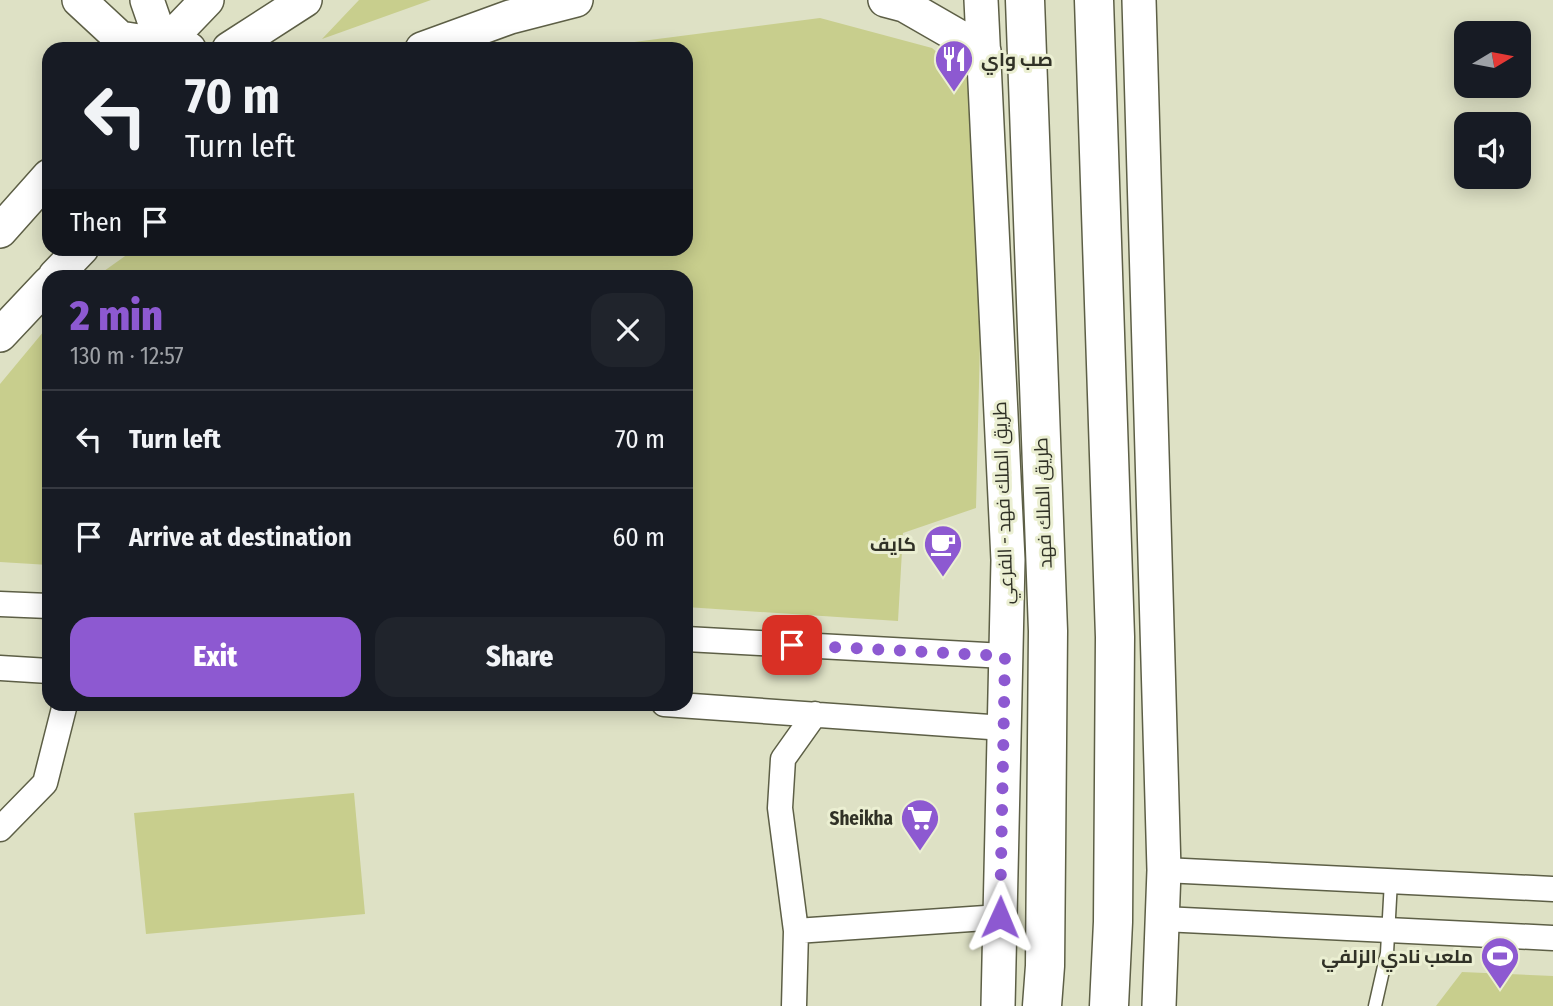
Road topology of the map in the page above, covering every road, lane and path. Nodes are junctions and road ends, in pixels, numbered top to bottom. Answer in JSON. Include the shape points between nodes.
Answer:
{"nodes":[{"id":1,"x":79,"y":0,"type":"edge"},
{"id":2,"x":147,"y":0,"type":"edge"},
{"id":3,"x":207,"y":0,"type":"edge"},
{"id":4,"x":305,"y":0,"type":"edge"},
{"id":5,"x":312,"y":0,"type":"edge"},
{"id":6,"x":576,"y":0,"type":"edge"},
{"id":7,"x":886,"y":0,"type":"edge"},
{"id":8,"x":981,"y":0,"type":"edge"},
{"id":9,"x":1025,"y":0,"type":"edge"},
{"id":10,"x":1094,"y":0,"type":"edge"},
{"id":11,"x":1139,"y":0,"type":"edge"},
{"id":12,"x":142,"y":42,"type":"edge"},
{"id":13,"x":166,"y":42,"type":"edge"},
{"id":14,"x":174,"y":42,"type":"edge"},
{"id":15,"x":240,"y":42,"type":"edge"},
{"id":16,"x":273,"y":42,"type":"edge"},
{"id":17,"x":441,"y":42,"type":"edge"},
{"id":18,"x":984,"y":51,"type":"junction"},
{"id":19,"x":42,"y":184,"type":"edge"},
{"id":20,"x":0,"y":231,"type":"edge"},
{"id":21,"x":74,"y":256,"type":"edge"},
{"id":22,"x":61,"y":270,"type":"edge"},
{"id":23,"x":42,"y":290,"type":"edge"},
{"id":24,"x":0,"y":335,"type":"edge"},
{"id":25,"x":0,"y":604,"type":"edge"},
{"id":26,"x":42,"y":606,"type":"edge"},
{"id":27,"x":693,"y":639,"type":"edge"},
{"id":28,"x":1005,"y":656,"type":"junction"},
{"id":29,"x":0,"y":668,"type":"edge"},
{"id":30,"x":42,"y":671,"type":"edge"},
{"id":31,"x":693,"y":706,"type":"edge"},
{"id":32,"x":63,"y":711,"type":"edge"},
{"id":33,"x":815,"y":714,"type":"junction"},
{"id":34,"x":1004,"y":728,"type":"junction"},
{"id":35,"x":0,"y":829,"type":"edge"},
{"id":36,"x":1164,"y":870,"type":"junction"},
{"id":37,"x":1391,"y":881,"type":"junction"},
{"id":38,"x":1553,"y":888,"type":"edge"},
{"id":39,"x":1000,"y":917,"type":"junction"},
{"id":40,"x":1163,"y":919,"type":"junction"},
{"id":41,"x":1389,"y":930,"type":"junction"},
{"id":42,"x":796,"y":932,"type":"junction"},
{"id":43,"x":1553,"y":938,"type":"edge"},
{"id":44,"x":794,"y":1006,"type":"edge"},
{"id":45,"x":998,"y":1006,"type":"edge"},
{"id":46,"x":1042,"y":1006,"type":"edge"},
{"id":47,"x":1109,"y":1006,"type":"edge"},
{"id":48,"x":1159,"y":1006,"type":"edge"},
{"id":49,"x":1375,"y":1006,"type":"edge"}],
"edges":[{"from":1,"to":12,"type":"main road","via":[[120,37]]},
{"from":2,"to":13,"type":"main road"},
{"from":3,"to":14,"type":"main road"},
{"from":4,"to":15,"type":"main road"},
{"from":5,"to":16,"type":"main road"},
{"from":6,"to":17,"type":"main road"},
{"from":7,"to":18,"type":"main road","via":[[904,5]]},
{"from":8,"to":18,"type":"main road","name":"طريق الملك فهد - الفرعي"},
{"from":9,"to":46,"type":"highway","name":"طريق الملك فهد","via":[[1048,631]]},
{"from":10,"to":47,"type":"highway","via":[[1115,637]]},
{"from":11,"to":36,"type":"main road"},
{"from":18,"to":28,"type":"main road","name":"طريق الملك فهد - الفرعي","via":[[1007,560]]},
{"from":19,"to":20,"type":"main road"},
{"from":21,"to":22,"type":"main road"},
{"from":23,"to":24,"type":"main road"},
{"from":25,"to":26,"type":"street"},
{"from":27,"to":28,"type":"street"},
{"from":28,"to":34,"type":"main road","name":"طريق الملك فهد - الفرعي"},
{"from":29,"to":30,"type":"street"},
{"from":31,"to":33,"type":"street"},
{"from":32,"to":35,"type":"street","via":[[45,783]]},
{"from":33,"to":34,"type":"street"},
{"from":33,"to":42,"type":"street","via":[[783,759],[780,808]]},
{"from":34,"to":39,"type":"main road","name":"طريق الملك فهد - الفرعي"},
{"from":36,"to":37,"type":"street"},
{"from":36,"to":40,"type":"main road"},
{"from":37,"to":38,"type":"street"},
{"from":37,"to":41,"type":"lane"},
{"from":39,"to":42,"type":"street"},
{"from":39,"to":45,"type":"main road","name":"طريق الملك فهد - الفرعي"},
{"from":40,"to":41,"type":"street"},
{"from":40,"to":48,"type":"main road"},
{"from":41,"to":43,"type":"street"},
{"from":41,"to":49,"type":"lane"},
{"from":42,"to":44,"type":"street"}]}
